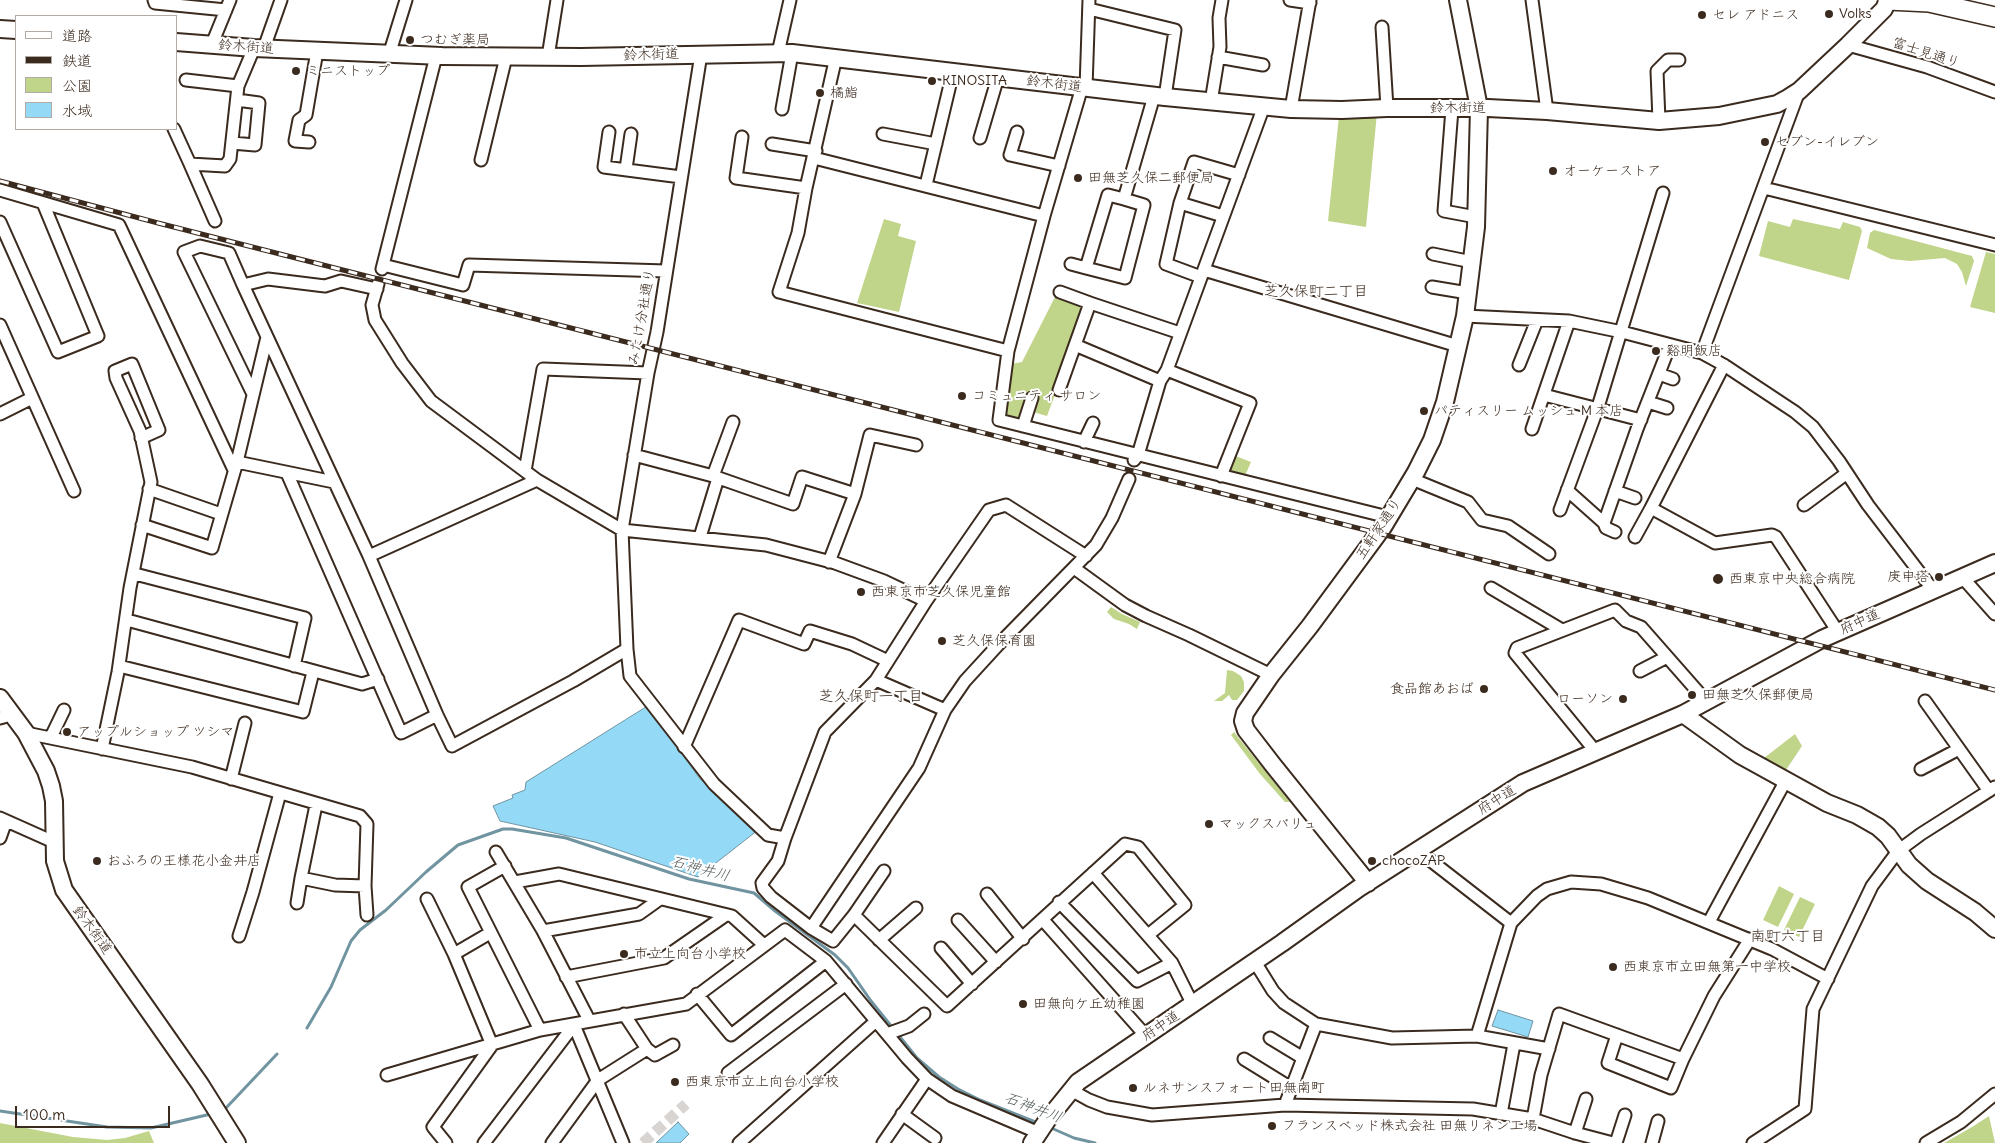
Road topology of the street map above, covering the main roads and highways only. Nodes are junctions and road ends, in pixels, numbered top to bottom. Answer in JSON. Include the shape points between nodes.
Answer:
{"nodes":[{"id":1,"x":1888,"y":0,"type":"edge"},
{"id":2,"x":1995,"y":17,"type":"edge"}],
"edges":[{"from":1,"to":2,"type":"main road","via":[[1929,2]]}]}
